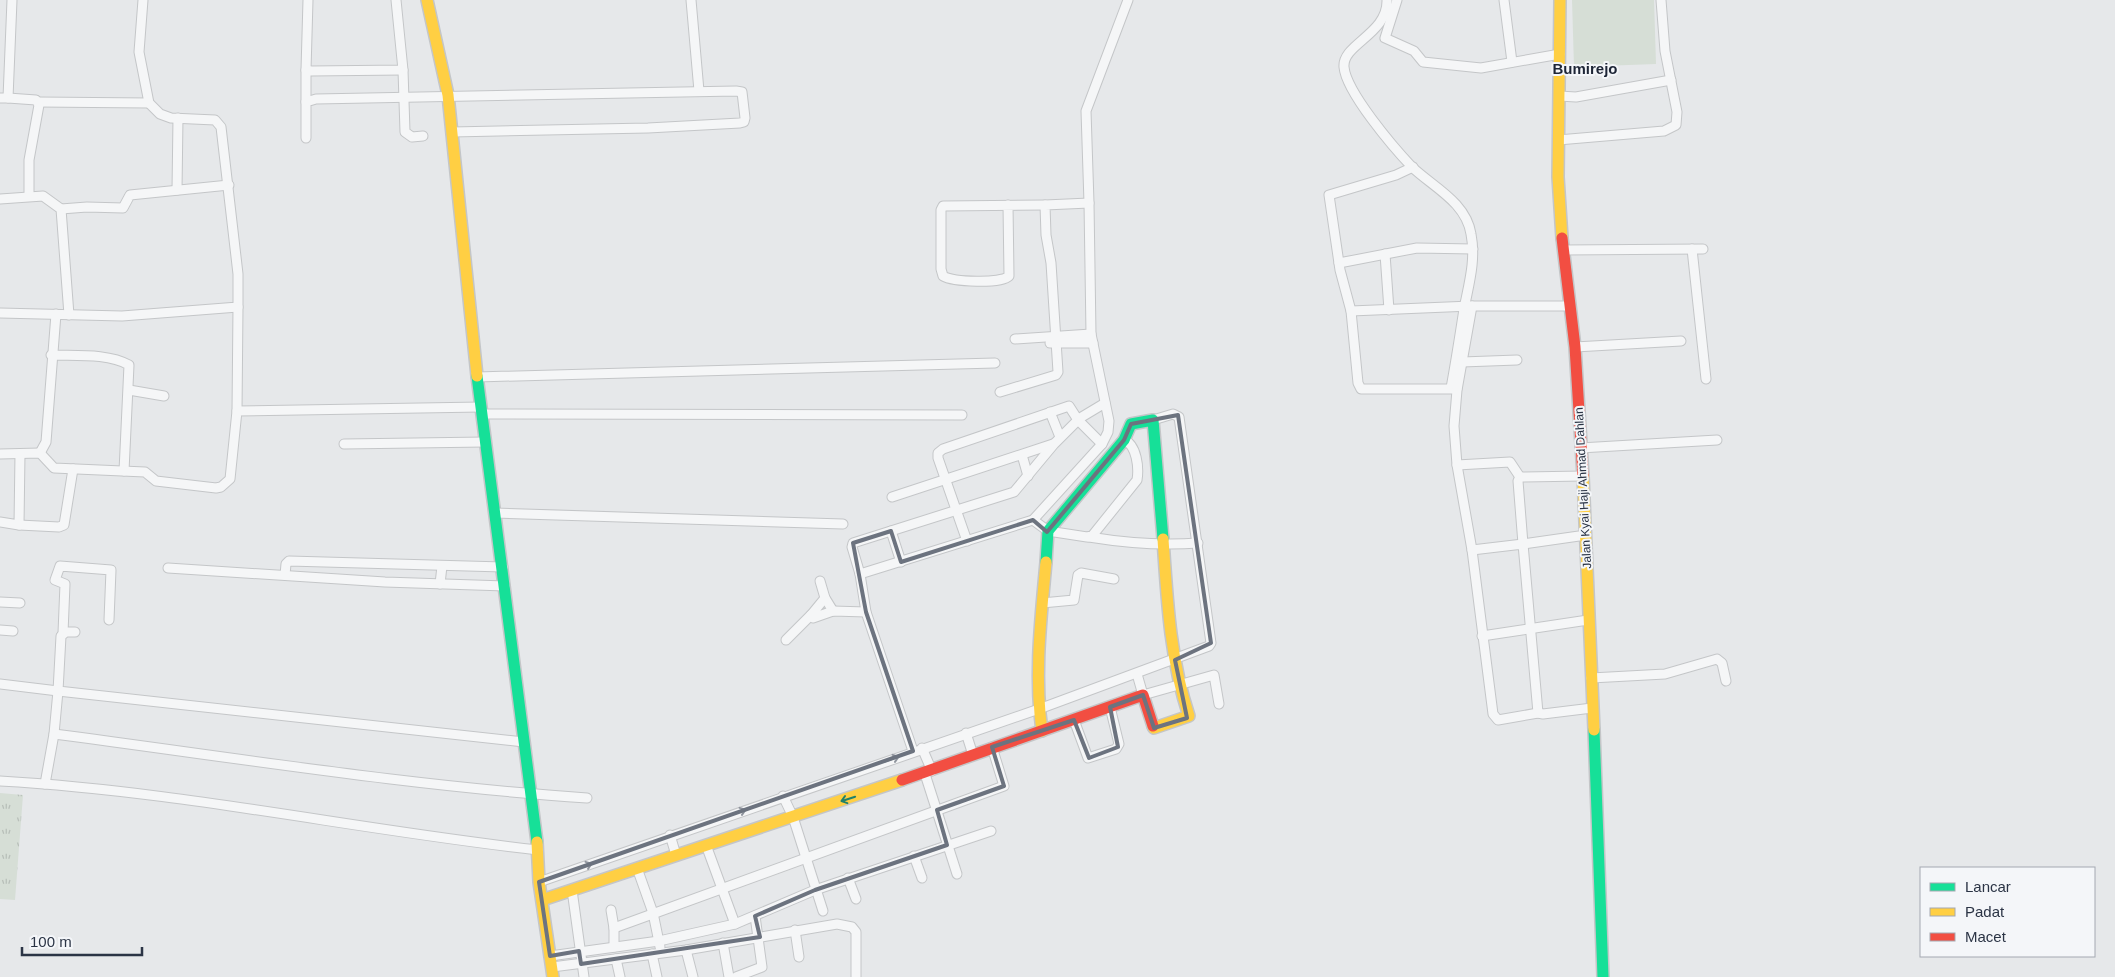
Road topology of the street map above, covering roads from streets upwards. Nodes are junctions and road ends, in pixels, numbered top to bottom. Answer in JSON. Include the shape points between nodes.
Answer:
{"nodes":[{"id":1,"x":12,"y":0,"type":"edge"},
{"id":2,"x":144,"y":0,"type":"edge"},
{"id":3,"x":308,"y":0,"type":"edge"},
{"id":4,"x":396,"y":0,"type":"edge"},
{"id":5,"x":427,"y":0,"type":"edge"},
{"id":6,"x":691,"y":0,"type":"edge"},
{"id":7,"x":1128,"y":0,"type":"edge"},
{"id":8,"x":1387,"y":0,"type":"edge"},
{"id":9,"x":1397,"y":0,"type":"edge"},
{"id":10,"x":1504,"y":0,"type":"edge"},
{"id":11,"x":1560,"y":0,"type":"edge"},
{"id":12,"x":1662,"y":0,"type":"edge"},
{"id":13,"x":1377,"y":28,"type":"junction"},
{"id":14,"x":1385,"y":35,"type":"junction"},
{"id":15,"x":1560,"y":54,"type":"junction"},
{"id":16,"x":1512,"y":62,"type":"junction"},
{"id":17,"x":306,"y":70,"type":"junction"},
{"id":18,"x":403,"y":70,"type":"junction"},
{"id":19,"x":1670,"y":80,"type":"junction"},
{"id":20,"x":699,"y":91,"type":"junction"},
{"id":21,"x":448,"y":95,"type":"junction"},
{"id":22,"x":1559,"y":96,"type":"junction"},
{"id":23,"x":4,"y":98,"type":"edge"},
{"id":24,"x":405,"y":99,"type":"junction"},
{"id":25,"x":38,"y":102,"type":"junction"},
{"id":26,"x":306,"y":102,"type":"junction"},
{"id":27,"x":149,"y":103,"type":"junction"},
{"id":28,"x":178,"y":118,"type":"junction"},
{"id":29,"x":452,"y":132,"type":"junction"},
{"id":30,"x":423,"y":136,"type":"dead end"},
{"id":31,"x":306,"y":138,"type":"dead end"},
{"id":32,"x":1558,"y":140,"type":"junction"},
{"id":33,"x":1413,"y":167,"type":"junction"},
{"id":34,"x":229,"y":185,"type":"junction"},
{"id":35,"x":177,"y":190,"type":"junction"},
{"id":36,"x":29,"y":196,"type":"junction"},
{"id":37,"x":0,"y":198,"type":"edge"},
{"id":38,"x":1089,"y":203,"type":"junction"},
{"id":39,"x":1008,"y":205,"type":"junction"},
{"id":40,"x":1044,"y":205,"type":"junction"},
{"id":41,"x":61,"y":209,"type":"junction"},
{"id":42,"x":1473,"y":249,"type":"junction"},
{"id":43,"x":1692,"y":249,"type":"junction"},
{"id":44,"x":1702,"y":249,"type":"dead end"},
{"id":45,"x":1563,"y":250,"type":"junction"},
{"id":46,"x":1385,"y":254,"type":"junction"},
{"id":47,"x":1339,"y":263,"type":"junction"},
{"id":48,"x":1469,"y":306,"type":"junction"},
{"id":49,"x":1564,"y":306,"type":"junction"},
{"id":50,"x":238,"y":307,"type":"junction"},
{"id":51,"x":1389,"y":310,"type":"junction"},
{"id":52,"x":1350,"y":311,"type":"junction"},
{"id":53,"x":0,"y":313,"type":"edge"},
{"id":54,"x":56,"y":314,"type":"junction"},
{"id":55,"x":69,"y":315,"type":"junction"},
{"id":56,"x":1092,"y":339,"type":"junction"},
{"id":57,"x":1056,"y":340,"type":"junction"},
{"id":58,"x":1012,"y":341,"type":"dead end"},
{"id":59,"x":1680,"y":341,"type":"dead end"},
{"id":60,"x":1575,"y":347,"type":"junction"},
{"id":61,"x":52,"y":355,"type":"junction"},
{"id":62,"x":1517,"y":360,"type":"dead end"},
{"id":63,"x":1462,"y":362,"type":"junction"},
{"id":64,"x":995,"y":363,"type":"dead end"},
{"id":65,"x":477,"y":377,"type":"junction"},
{"id":66,"x":1706,"y":379,"type":"dead end"},
{"id":67,"x":1454,"y":389,"type":"junction"},
{"id":68,"x":129,"y":390,"type":"junction"},
{"id":69,"x":1000,"y":392,"type":"dead end"},
{"id":70,"x":164,"y":396,"type":"dead end"},
{"id":71,"x":1105,"y":403,"type":"junction"},
{"id":72,"x":239,"y":411,"type":"junction"},
{"id":73,"x":481,"y":411,"type":"junction"},
{"id":74,"x":1050,"y":412,"type":"junction"},
{"id":75,"x":962,"y":415,"type":"dead end"},
{"id":76,"x":1078,"y":420,"type":"junction"},
{"id":77,"x":1153,"y":420,"type":"junction"},
{"id":78,"x":1057,"y":440,"type":"junction"},
{"id":79,"x":1124,"y":440,"type":"junction"},
{"id":80,"x":1718,"y":440,"type":"dead end"},
{"id":81,"x":486,"y":442,"type":"junction"},
{"id":82,"x":344,"y":444,"type":"dead end"},
{"id":83,"x":1102,"y":444,"type":"junction"},
{"id":84,"x":1580,"y":448,"type":"junction"},
{"id":85,"x":40,"y":453,"type":"junction"},
{"id":86,"x":0,"y":454,"type":"edge"},
{"id":87,"x":20,"y":454,"type":"junction"},
{"id":88,"x":1022,"y":455,"type":"junction"},
{"id":89,"x":1457,"y":465,"type":"junction"},
{"id":90,"x":73,"y":469,"type":"junction"},
{"id":91,"x":124,"y":471,"type":"junction"},
{"id":92,"x":1028,"y":476,"type":"junction"},
{"id":93,"x":1578,"y":476,"type":"junction"},
{"id":94,"x":1520,"y":477,"type":"junction"},
{"id":95,"x":945,"y":480,"type":"junction"},
{"id":96,"x":892,"y":497,"type":"dead end"},
{"id":97,"x":957,"y":510,"type":"junction"},
{"id":98,"x":495,"y":513,"type":"junction"},
{"id":99,"x":0,"y":522,"type":"edge"},
{"id":100,"x":843,"y":524,"type":"dead end"},
{"id":101,"x":19,"y":525,"type":"junction"},
{"id":102,"x":1040,"y":526,"type":"junction"},
{"id":103,"x":891,"y":532,"type":"junction"},
{"id":104,"x":1582,"y":536,"type":"junction"},
{"id":105,"x":1089,"y":537,"type":"junction"},
{"id":106,"x":967,"y":541,"type":"junction"},
{"id":107,"x":1198,"y":543,"type":"junction"},
{"id":108,"x":1523,"y":544,"type":"junction"},
{"id":109,"x":1164,"y":546,"type":"junction"},
{"id":110,"x":1472,"y":550,"type":"junction"},
{"id":111,"x":901,"y":562,"type":"junction"},
{"id":112,"x":442,"y":566,"type":"junction"},
{"id":113,"x":503,"y":567,"type":"junction"},
{"id":114,"x":168,"y":568,"type":"dead end"},
{"id":115,"x":860,"y":574,"type":"junction"},
{"id":116,"x":285,"y":575,"type":"junction"},
{"id":117,"x":1114,"y":578,"type":"dead end"},
{"id":118,"x":820,"y":581,"type":"dead end"},
{"id":119,"x":440,"y":584,"type":"junction"},
{"id":120,"x":505,"y":586,"type":"junction"},
{"id":121,"x":825,"y":598,"type":"junction"},
{"id":122,"x":0,"y":602,"type":"edge"},
{"id":123,"x":20,"y":603,"type":"dead end"},
{"id":124,"x":1042,"y":603,"type":"junction"},
{"id":125,"x":833,"y":611,"type":"junction"},
{"id":126,"x":866,"y":612,"type":"junction"},
{"id":127,"x":811,"y":615,"type":"junction"},
{"id":128,"x":109,"y":620,"type":"dead end"},
{"id":129,"x":1584,"y":621,"type":"junction"},
{"id":130,"x":1531,"y":628,"type":"junction"},
{"id":131,"x":0,"y":630,"type":"edge"},
{"id":132,"x":13,"y":630,"type":"dead end"},
{"id":133,"x":75,"y":632,"type":"dead end"},
{"id":134,"x":63,"y":634,"type":"junction"},
{"id":135,"x":1482,"y":636,"type":"junction"},
{"id":136,"x":786,"y":640,"type":"dead end"},
{"id":137,"x":1175,"y":660,"type":"junction"},
{"id":138,"x":1137,"y":674,"type":"junction"},
{"id":139,"x":1591,"y":678,"type":"junction"},
{"id":140,"x":1726,"y":681,"type":"dead end"},
{"id":141,"x":0,"y":684,"type":"edge"},
{"id":142,"x":1179,"y":686,"type":"junction"},
{"id":143,"x":58,"y":691,"type":"junction"},
{"id":144,"x":1143,"y":695,"type":"junction"},
{"id":145,"x":1219,"y":704,"type":"dead end"},
{"id":146,"x":1110,"y":707,"type":"junction"},
{"id":147,"x":1592,"y":708,"type":"junction"},
{"id":148,"x":1039,"y":709,"type":"junction"},
{"id":149,"x":1538,"y":713,"type":"junction"},
{"id":150,"x":1074,"y":720,"type":"junction"},
{"id":151,"x":1042,"y":730,"type":"junction"},
{"id":152,"x":966,"y":733,"type":"junction"},
{"id":153,"x":54,"y":734,"type":"junction"},
{"id":154,"x":524,"y":742,"type":"junction"},
{"id":155,"x":992,"y":747,"type":"junction"},
{"id":156,"x":918,"y":750,"type":"junction"},
{"id":157,"x":973,"y":755,"type":"junction"},
{"id":158,"x":928,"y":773,"type":"junction"},
{"id":159,"x":0,"y":781,"type":"edge"},
{"id":160,"x":45,"y":784,"type":"junction"},
{"id":161,"x":531,"y":794,"type":"junction"},
{"id":162,"x":783,"y":796,"type":"junction"},
{"id":163,"x":588,"y":798,"type":"dead end"},
{"id":164,"x":937,"y":810,"type":"junction"},
{"id":165,"x":793,"y":817,"type":"junction"},
{"id":166,"x":991,"y":831,"type":"dead end"},
{"id":167,"x":670,"y":835,"type":"junction"},
{"id":168,"x":706,"y":845,"type":"junction"},
{"id":169,"x":947,"y":845,"type":"junction"},
{"id":170,"x":538,"y":850,"type":"junction"},
{"id":171,"x":676,"y":855,"type":"junction"},
{"id":172,"x":914,"y":856,"type":"junction"},
{"id":173,"x":806,"y":857,"type":"junction"},
{"id":174,"x":637,"y":868,"type":"junction"},
{"id":175,"x":957,"y":874,"type":"dead end"},
{"id":176,"x":848,"y":878,"type":"junction"},
{"id":177,"x":922,"y":878,"type":"dead end"},
{"id":178,"x":539,"y":882,"type":"junction"},
{"id":179,"x":723,"y":888,"type":"junction"},
{"id":180,"x":572,"y":890,"type":"junction"},
{"id":181,"x":815,"y":890,"type":"junction"},
{"id":182,"x":856,"y":899,"type":"dead end"},
{"id":183,"x":542,"y":900,"type":"junction"},
{"id":184,"x":611,"y":910,"type":"dead end"},
{"id":185,"x":823,"y":911,"type":"dead end"},
{"id":186,"x":653,"y":913,"type":"junction"},
{"id":187,"x":755,"y":916,"type":"junction"},
{"id":188,"x":735,"y":924,"type":"junction"},
{"id":189,"x":614,"y":928,"type":"junction"},
{"id":190,"x":795,"y":930,"type":"junction"},
{"id":191,"x":759,"y":934,"type":"junction"},
{"id":192,"x":723,"y":943,"type":"junction"},
{"id":193,"x":614,"y":947,"type":"junction"},
{"id":194,"x":658,"y":949,"type":"junction"},
{"id":195,"x":686,"y":950,"type":"junction"},
{"id":196,"x":579,"y":952,"type":"junction"},
{"id":197,"x":550,"y":956,"type":"junction"},
{"id":198,"x":799,"y":957,"type":"dead end"},
{"id":199,"x":616,"y":959,"type":"junction"},
{"id":200,"x":581,"y":963,"type":"junction"},
{"id":201,"x":553,"y":972,"type":"edge"},
{"id":202,"x":584,"y":977,"type":"edge"},
{"id":203,"x":620,"y":977,"type":"edge"},
{"id":204,"x":657,"y":977,"type":"edge"},
{"id":205,"x":692,"y":977,"type":"edge"},
{"id":206,"x":729,"y":977,"type":"edge"},
{"id":207,"x":736,"y":977,"type":"edge"},
{"id":208,"x":856,"y":977,"type":"edge"},
{"id":209,"x":1603,"y":977,"type":"edge"}],
"edges":[{"from":1,"to":23,"type":"street"},
{"from":2,"to":27,"type":"street","via":[[139,52]]},
{"from":3,"to":17,"type":"street"},
{"from":4,"to":18,"type":"street"},
{"from":5,"to":21,"type":"street"},
{"from":6,"to":20,"type":"street"},
{"from":7,"to":38,"type":"street","via":[[1086,111]]},
{"from":8,"to":13,"type":"street"},
{"from":9,"to":14,"type":"street"},
{"from":10,"to":16,"type":"street"},
{"from":11,"to":15,"type":"street","name":"Jalan Kyai Haji Ahmad Dahlan"},
{"from":12,"to":19,"type":"street"},
{"from":13,"to":14,"type":"street"},
{"from":13,"to":33,"type":"street","via":[[1345,58],[1345,74],[1354,94]]},
{"from":14,"to":16,"type":"street","via":[[1386,40],[1414,51],[1423,62],[1481,68]]},
{"from":15,"to":16,"type":"street"},
{"from":15,"to":22,"type":"street","name":"Jalan Kyai Haji Ahmad Dahlan"},
{"from":17,"to":18,"type":"street"},
{"from":17,"to":26,"type":"street"},
{"from":18,"to":24,"type":"street"},
{"from":19,"to":22,"type":"street","via":[[1576,97]]},
{"from":19,"to":32,"type":"street","via":[[1677,122],[1671,129]]},
{"from":20,"to":21,"type":"street"},
{"from":20,"to":29,"type":"street","via":[[740,91],[745,121],[648,128]]},
{"from":21,"to":24,"type":"street"},
{"from":21,"to":29,"type":"street"},
{"from":22,"to":32,"type":"street","name":"Jalan Kyai Haji Ahmad Dahlan"},
{"from":23,"to":25,"type":"street","via":[[34,99]]},
{"from":24,"to":26,"type":"street","via":[[316,99]]},
{"from":24,"to":30,"type":"street","via":[[406,132],[412,137]]},
{"from":25,"to":27,"type":"street"},
{"from":25,"to":36,"type":"street","via":[[37,123],[28,160]]},
{"from":26,"to":31,"type":"street"},
{"from":27,"to":28,"type":"street","via":[[160,114]]},
{"from":28,"to":34,"type":"street","via":[[219,123]]},
{"from":28,"to":35,"type":"street"},
{"from":29,"to":65,"type":"street"},
{"from":32,"to":45,"type":"street","name":"Jalan Kyai Haji Ahmad Dahlan"},
{"from":33,"to":42,"type":"street","via":[[1464,215]]},
{"from":33,"to":47,"type":"street","via":[[1329,195]]},
{"from":34,"to":35,"type":"street"},
{"from":34,"to":50,"type":"street"},
{"from":35,"to":41,"type":"street","via":[[130,195],[123,208],[87,206]]},
{"from":36,"to":37,"type":"street"},
{"from":36,"to":41,"type":"street","via":[[47,198]]},
{"from":38,"to":40,"type":"street"},
{"from":38,"to":56,"type":"street"},
{"from":39,"to":39,"type":"street","via":[[941,208],[943,276],[954,280],[1002,280],[1009,276]]},
{"from":39,"to":40,"type":"street"},
{"from":40,"to":57,"type":"street"},
{"from":41,"to":55,"type":"street"},
{"from":42,"to":46,"type":"street","via":[[1416,248]]},
{"from":42,"to":48,"type":"street"},
{"from":43,"to":44,"type":"street"},
{"from":43,"to":45,"type":"street"},
{"from":43,"to":66,"type":"street"},
{"from":45,"to":49,"type":"street","name":"Jalan Kyai Haji Ahmad Dahlan"},
{"from":46,"to":47,"type":"street"},
{"from":46,"to":51,"type":"street"},
{"from":47,"to":52,"type":"street"},
{"from":48,"to":49,"type":"street"},
{"from":48,"to":51,"type":"street"},
{"from":48,"to":63,"type":"street"},
{"from":48,"to":67,"type":"street"},
{"from":49,"to":60,"type":"street","name":"Jalan Kyai Haji Ahmad Dahlan"},
{"from":50,"to":55,"type":"street","via":[[122,316]]},
{"from":50,"to":72,"type":"street"},
{"from":51,"to":52,"type":"street"},
{"from":52,"to":67,"type":"street","via":[[1361,389]]},
{"from":53,"to":54,"type":"street"},
{"from":54,"to":55,"type":"street"},
{"from":54,"to":61,"type":"street"},
{"from":56,"to":57,"type":"street"},
{"from":56,"to":71,"type":"street"},
{"from":57,"to":58,"type":"street"},
{"from":57,"to":69,"type":"street","via":[[1057,374]]},
{"from":59,"to":60,"type":"street"},
{"from":60,"to":84,"type":"street","name":"Jalan Kyai Haji Ahmad Dahlan"},
{"from":61,"to":68,"type":"street","via":[[91,356],[127,364],[130,367]]},
{"from":61,"to":85,"type":"street","via":[[46,442]]},
{"from":62,"to":63,"type":"street"},
{"from":63,"to":67,"type":"street"},
{"from":64,"to":65,"type":"street"},
{"from":65,"to":73,"type":"street"},
{"from":67,"to":89,"type":"street"},
{"from":68,"to":70,"type":"street"},
{"from":68,"to":91,"type":"street"},
{"from":71,"to":76,"type":"street"},
{"from":71,"to":83,"type":"street","via":[[1109,421]]},
{"from":72,"to":73,"type":"street"},
{"from":72,"to":91,"type":"street","via":[[230,479],[221,487],[156,481],[145,472]]},
{"from":73,"to":75,"type":"street"},
{"from":73,"to":81,"type":"street"},
{"from":74,"to":76,"type":"street","via":[[1069,406]]},
{"from":74,"to":78,"type":"street"},
{"from":74,"to":95,"type":"street","via":[[943,449],[938,458]]},
{"from":76,"to":78,"type":"street"},
{"from":76,"to":83,"type":"street"},
{"from":77,"to":79,"type":"street","via":[[1131,424]]},
{"from":77,"to":107,"type":"street","via":[[1178,415]]},
{"from":77,"to":109,"type":"street"},
{"from":78,"to":88,"type":"street"},
{"from":78,"to":92,"type":"street"},
{"from":79,"to":102,"type":"street"},
{"from":79,"to":105,"type":"street","via":[[1135,452],[1137,480]]},
{"from":80,"to":84,"type":"street"},
{"from":81,"to":82,"type":"street"},
{"from":81,"to":98,"type":"street"},
{"from":83,"to":102,"type":"street"},
{"from":84,"to":93,"type":"street","name":"Jalan Kyai Haji Ahmad Dahlan"},
{"from":85,"to":87,"type":"street"},
{"from":85,"to":90,"type":"street","via":[[54,468]]},
{"from":86,"to":87,"type":"street"},
{"from":87,"to":101,"type":"street"},
{"from":88,"to":92,"type":"street"},
{"from":88,"to":95,"type":"street"},
{"from":89,"to":94,"type":"street","via":[[1510,462]]},
{"from":89,"to":110,"type":"street"},
{"from":90,"to":91,"type":"street"},
{"from":90,"to":101,"type":"street","via":[[63,526]]},
{"from":92,"to":97,"type":"street","via":[[1014,492]]},
{"from":93,"to":94,"type":"street"},
{"from":93,"to":104,"type":"street","name":"Jalan Kyai Haji Ahmad Dahlan"},
{"from":94,"to":108,"type":"street"},
{"from":95,"to":96,"type":"street"},
{"from":95,"to":97,"type":"street"},
{"from":97,"to":103,"type":"street"},
{"from":97,"to":106,"type":"street"},
{"from":98,"to":100,"type":"street"},
{"from":98,"to":113,"type":"street"},
{"from":99,"to":101,"type":"street"},
{"from":102,"to":105,"type":"street"},
{"from":102,"to":106,"type":"street"},
{"from":102,"to":124,"type":"street"},
{"from":103,"to":111,"type":"street"},
{"from":103,"to":115,"type":"street","via":[[853,543]]},
{"from":104,"to":108,"type":"street"},
{"from":104,"to":129,"type":"street","name":"Jalan Kyai Haji Ahmad Dahlan"},
{"from":105,"to":109,"type":"street"},
{"from":106,"to":111,"type":"street"},
{"from":107,"to":109,"type":"street"},
{"from":107,"to":137,"type":"street","via":[[1211,643]]},
{"from":108,"to":110,"type":"street"},
{"from":108,"to":130,"type":"street"},
{"from":109,"to":137,"type":"street"},
{"from":110,"to":135,"type":"street"},
{"from":111,"to":115,"type":"street"},
{"from":112,"to":113,"type":"street"},
{"from":112,"to":116,"type":"street","via":[[289,561]]},
{"from":112,"to":119,"type":"street"},
{"from":113,"to":120,"type":"street"},
{"from":114,"to":116,"type":"street"},
{"from":115,"to":126,"type":"street"},
{"from":116,"to":119,"type":"street"},
{"from":117,"to":124,"type":"street","via":[[1080,574],[1074,600]]},
{"from":118,"to":121,"type":"street"},
{"from":119,"to":120,"type":"street"},
{"from":120,"to":154,"type":"street"},
{"from":121,"to":125,"type":"street"},
{"from":121,"to":127,"type":"street"},
{"from":122,"to":123,"type":"street"},
{"from":124,"to":148,"type":"street"},
{"from":125,"to":126,"type":"street"},
{"from":125,"to":127,"type":"street","via":[[816,618]]},
{"from":126,"to":156,"type":"street"},
{"from":127,"to":136,"type":"street"},
{"from":128,"to":134,"type":"street","via":[[110,570],[60,566],[55,580],[65,584]]},
{"from":129,"to":130,"type":"street"},
{"from":129,"to":139,"type":"street","name":"Jalan Kyai Haji Ahmad Dahlan"},
{"from":130,"to":135,"type":"street"},
{"from":130,"to":149,"type":"street"},
{"from":131,"to":132,"type":"street"},
{"from":133,"to":134,"type":"street"},
{"from":134,"to":143,"type":"street","via":[[60,638]]},
{"from":135,"to":149,"type":"street","via":[[1495,718]]},
{"from":137,"to":138,"type":"street"},
{"from":137,"to":142,"type":"street"},
{"from":138,"to":144,"type":"street"},
{"from":138,"to":148,"type":"street"},
{"from":139,"to":140,"type":"street","via":[[1665,674],[1717,659],[1722,662]]},
{"from":139,"to":147,"type":"street","name":"Jalan Kyai Haji Ahmad Dahlan"},
{"from":141,"to":143,"type":"street"},
{"from":142,"to":144,"type":"street"},
{"from":142,"to":144,"type":"street","via":[[1189,716],[1156,728],[1152,727]]},
{"from":142,"to":145,"type":"street","via":[[1214,676]]},
{"from":143,"to":153,"type":"street"},
{"from":143,"to":154,"type":"street"},
{"from":144,"to":146,"type":"street"},
{"from":146,"to":150,"type":"street"},
{"from":146,"to":150,"type":"street","via":[[1119,744],[1116,749],[1088,758]]},
{"from":147,"to":149,"type":"street"},
{"from":147,"to":209,"type":"street","name":"Jalan Kyai Haji Ahmad Dahlan"},
{"from":148,"to":151,"type":"street"},
{"from":148,"to":152,"type":"street"},
{"from":150,"to":151,"type":"street"},
{"from":151,"to":155,"type":"street"},
{"from":152,"to":156,"type":"street"},
{"from":152,"to":157,"type":"street"},
{"from":153,"to":160,"type":"street"},
{"from":153,"to":161,"type":"street"},
{"from":154,"to":161,"type":"street"},
{"from":155,"to":157,"type":"street"},
{"from":155,"to":164,"type":"street","via":[[1004,786]]},
{"from":156,"to":158,"type":"street"},
{"from":162,"to":156,"type":"street","one_way":true},
{"from":157,"to":158,"type":"street"},
{"from":158,"to":164,"type":"street"},
{"from":158,"to":165,"type":"street","one_way":true},
{"from":159,"to":160,"type":"street"},
{"from":160,"to":170,"type":"street","via":[[167,797],[439,839]]},
{"from":161,"to":163,"type":"street"},
{"from":161,"to":170,"type":"street"},
{"from":162,"to":165,"type":"street"},
{"from":167,"to":162,"type":"street","one_way":true},
{"from":164,"to":169,"type":"street"},
{"from":164,"to":173,"type":"street"},
{"from":165,"to":168,"type":"street"},
{"from":165,"to":173,"type":"street"},
{"from":166,"to":169,"type":"street"},
{"from":167,"to":171,"type":"street"},
{"from":178,"to":167,"type":"street","one_way":true},
{"from":168,"to":171,"type":"street"},
{"from":168,"to":179,"type":"street"},
{"from":169,"to":172,"type":"street"},
{"from":169,"to":175,"type":"street"},
{"from":170,"to":178,"type":"street"},
{"from":171,"to":174,"type":"street"},
{"from":172,"to":176,"type":"street"},
{"from":172,"to":177,"type":"street"},
{"from":173,"to":179,"type":"street"},
{"from":173,"to":181,"type":"street"},
{"from":174,"to":180,"type":"street"},
{"from":174,"to":186,"type":"street"},
{"from":176,"to":181,"type":"street"},
{"from":176,"to":182,"type":"street"},
{"from":178,"to":183,"type":"street"},
{"from":179,"to":186,"type":"street"},
{"from":179,"to":188,"type":"street"},
{"from":180,"to":183,"type":"street"},
{"from":180,"to":196,"type":"street"},
{"from":181,"to":185,"type":"street"},
{"from":181,"to":187,"type":"street"},
{"from":183,"to":197,"type":"street"},
{"from":184,"to":189,"type":"street"},
{"from":186,"to":189,"type":"street"},
{"from":186,"to":194,"type":"street"},
{"from":187,"to":188,"type":"street"},
{"from":187,"to":191,"type":"street"},
{"from":188,"to":194,"type":"street"},
{"from":189,"to":193,"type":"street"},
{"from":190,"to":191,"type":"street"},
{"from":190,"to":198,"type":"street"},
{"from":190,"to":208,"type":"street","via":[[837,924],[852,927],[858,941]]},
{"from":191,"to":192,"type":"street"},
{"from":191,"to":207,"type":"street","via":[[761,969]]},
{"from":192,"to":195,"type":"street"},
{"from":192,"to":206,"type":"street"},
{"from":193,"to":194,"type":"street"},
{"from":193,"to":196,"type":"street"},
{"from":194,"to":195,"type":"street"},
{"from":194,"to":199,"type":"street"},
{"from":194,"to":204,"type":"street"},
{"from":195,"to":205,"type":"street"},
{"from":196,"to":197,"type":"street"},
{"from":196,"to":200,"type":"street"},
{"from":197,"to":201,"type":"street"},
{"from":199,"to":200,"type":"street"},
{"from":199,"to":203,"type":"street"},
{"from":200,"to":201,"type":"street"},
{"from":200,"to":202,"type":"street"}]}
